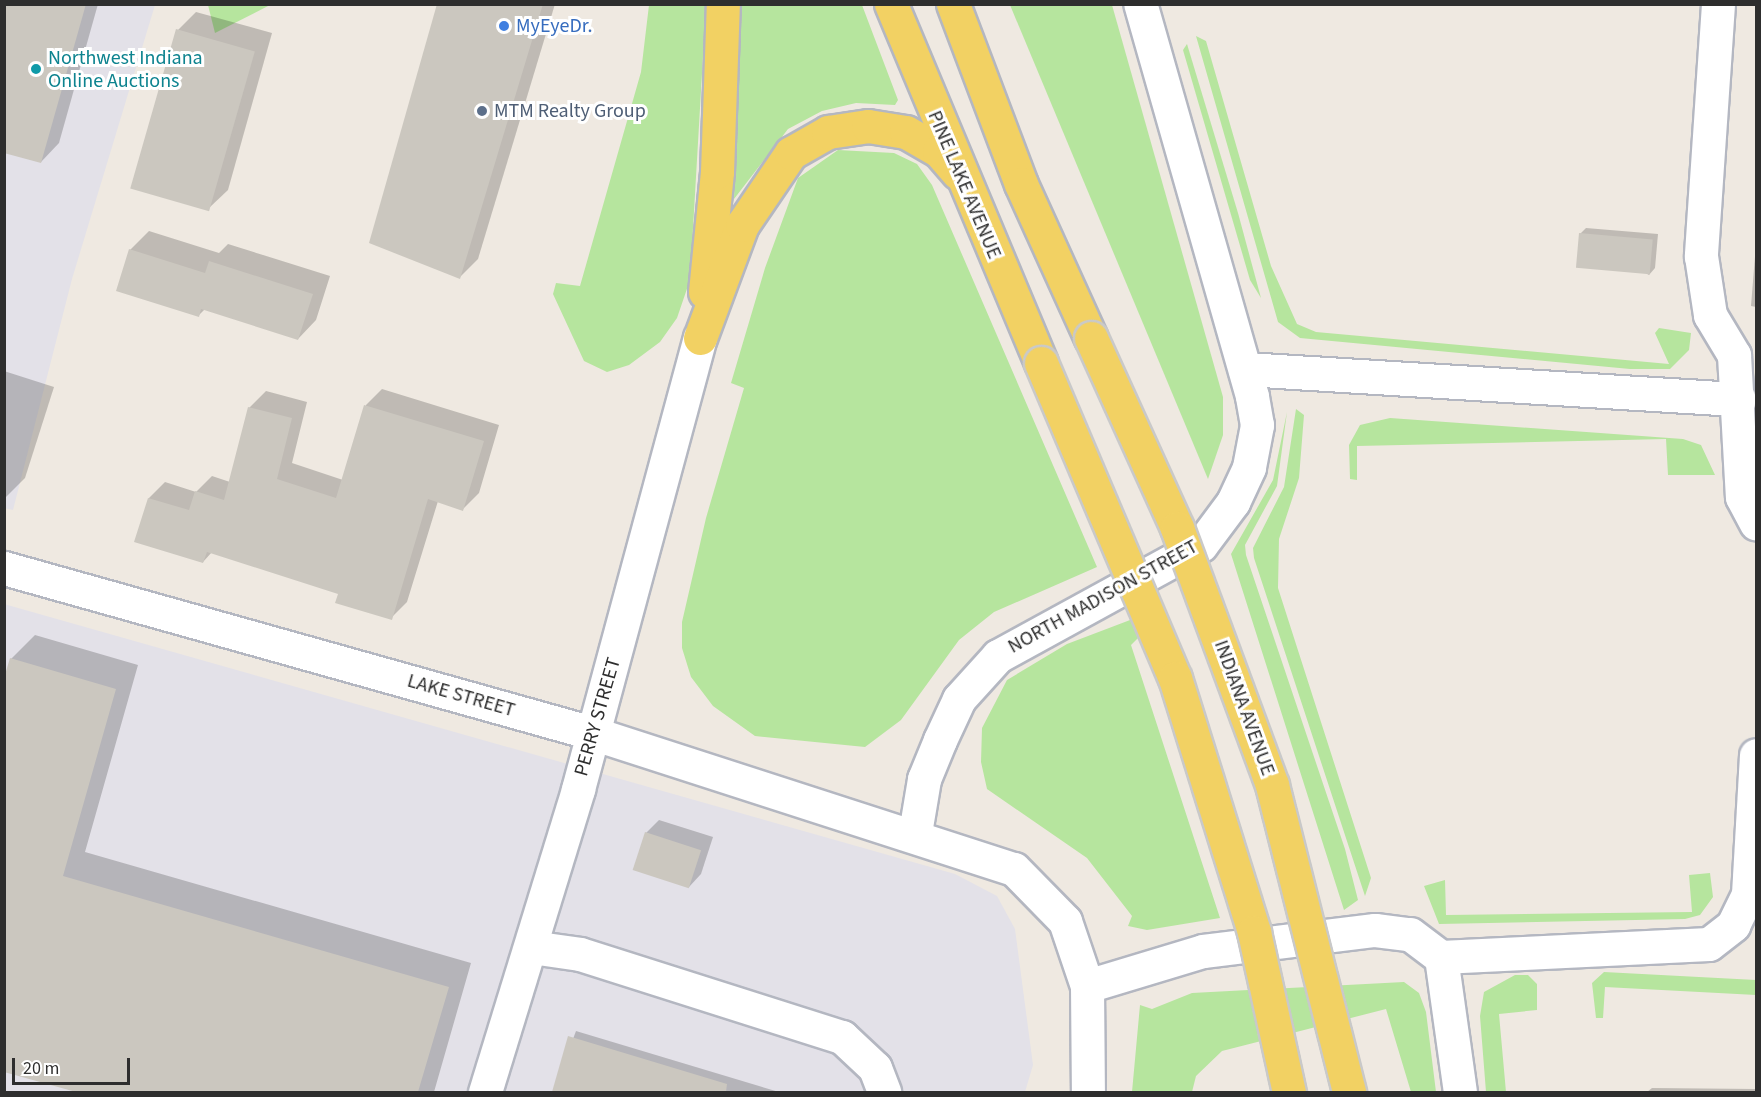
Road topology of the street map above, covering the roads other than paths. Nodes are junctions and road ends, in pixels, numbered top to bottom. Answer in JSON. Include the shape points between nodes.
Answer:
{"nodes":[{"id":1,"x":723,"y":4,"type":"edge"},
{"id":2,"x":891,"y":4,"type":"edge"},
{"id":3,"x":953,"y":4,"type":"edge"},
{"id":4,"x":1140,"y":4,"type":"edge"},
{"id":5,"x":1718,"y":4,"type":"edge"},
{"id":6,"x":957,"y":173,"type":"junction"},
{"id":7,"x":700,"y":338,"type":"junction"},
{"id":8,"x":1245,"y":369,"type":"junction"},
{"id":9,"x":1739,"y":399,"type":"junction"},
{"id":10,"x":1756,"y":523,"type":"edge"},
{"id":11,"x":4,"y":568,"type":"edge"},
{"id":12,"x":592,"y":733,"type":"junction"},
{"id":13,"x":1756,"y":755,"type":"edge"},
{"id":14,"x":915,"y":833,"type":"junction"},
{"id":15,"x":531,"y":947,"type":"junction"},
{"id":16,"x":1441,"y":957,"type":"junction"},
{"id":17,"x":1088,"y":986,"type":"junction"},
{"id":18,"x":484,"y":1092,"type":"edge"},
{"id":19,"x":884,"y":1092,"type":"edge"},
{"id":20,"x":1088,"y":1092,"type":"edge"},
{"id":21,"x":1289,"y":1092,"type":"edge"},
{"id":22,"x":1349,"y":1092,"type":"edge"},
{"id":23,"x":1460,"y":1092,"type":"edge"}],
"edges":[{"from":1,"to":7,"type":"main road","via":[[717,172]]},
{"from":2,"to":6,"type":"main road","name":"PINE LAKE AVENUE"},
{"from":3,"to":22,"type":"main road","name":"INDIANA AVENUE","bridge":true,"via":[[1021,184],[1177,528],[1272,785]]},
{"from":4,"to":8,"type":"street","name":"NORTH MADISON STREET"},
{"from":5,"to":9,"type":"street","via":[[1701,256],[1710,315],[1734,355]]},
{"from":6,"to":7,"type":"main road","via":[[939,151],[906,132],[868,126],[828,132],[792,153],[742,225]]},
{"from":6,"to":21,"type":"main road","name":"PINE LAKE AVENUE","bridge":true,"via":[[1175,678],[1254,932]]},
{"from":7,"to":12,"type":"street","name":"PERRY STREET"},
{"from":8,"to":9,"type":"street"},
{"from":8,"to":14,"type":"street","name":"NORTH MADISON STREET","via":[[1257,425],[1255,446],[1219,525],[1200,545],[998,656],[959,699],[924,779]]},
{"from":9,"to":10,"type":"street","via":[[1742,497]]},
{"from":11,"to":12,"type":"street","name":"LAKE STREET"},
{"from":12,"to":14,"type":"street","name":"LAKE STREET"},
{"from":12,"to":15,"type":"street","name":"PERRY STREET"},
{"from":13,"to":16,"type":"street","via":[[1748,894],[1733,925],[1709,944]]},
{"from":14,"to":17,"type":"street","name":"LAKE STREET","via":[[1014,869],[1065,921]]},
{"from":15,"to":18,"type":"street","name":"PERRY STREET"},
{"from":15,"to":19,"type":"street","via":[[580,954],[842,1037],[875,1068]]},
{"from":16,"to":17,"type":"street","via":[[1410,934],[1375,930],[1203,951]]},
{"from":16,"to":23,"type":"street"},
{"from":17,"to":20,"type":"street","name":"LAKE STREET"}]}
